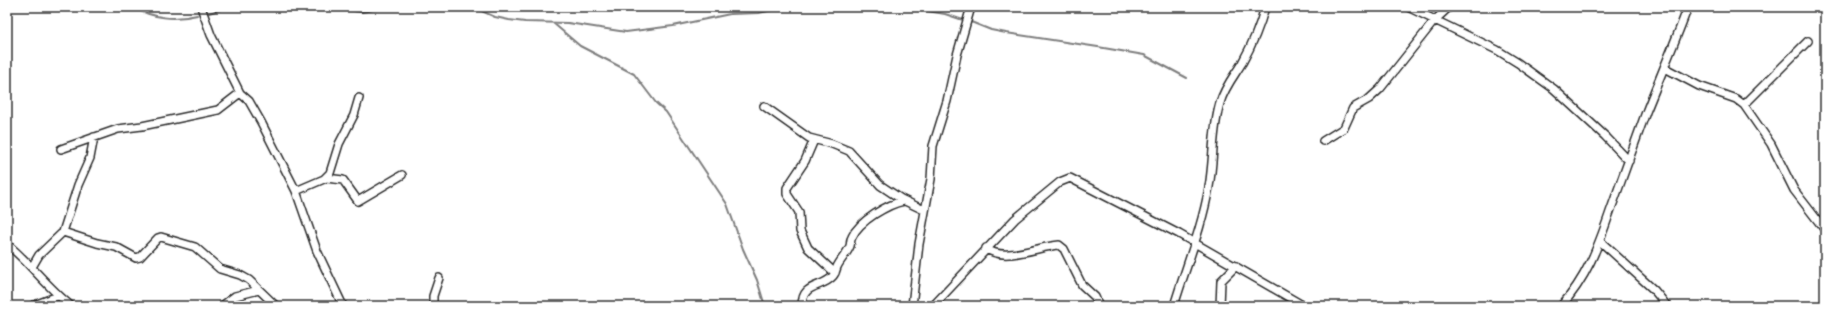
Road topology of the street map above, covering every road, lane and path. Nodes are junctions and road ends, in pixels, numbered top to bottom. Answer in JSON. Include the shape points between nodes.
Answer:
{"nodes":[{"id":1,"x":201,"y":7,"type":"edge"},
{"id":2,"x":971,"y":7,"type":"edge"},
{"id":3,"x":1265,"y":7,"type":"edge"},
{"id":4,"x":1408,"y":7,"type":"edge"},
{"id":5,"x":1449,"y":7,"type":"edge"},
{"id":6,"x":1688,"y":7,"type":"edge"},
{"id":7,"x":1435,"y":20,"type":"junction"},
{"id":8,"x":1808,"y":41,"type":"dead end"},
{"id":9,"x":1665,"y":68,"type":"junction"},
{"id":10,"x":240,"y":93,"type":"junction"},
{"id":11,"x":359,"y":98,"type":"dead end"},
{"id":12,"x":1744,"y":105,"type":"junction"},
{"id":13,"x":764,"y":106,"type":"dead end"},
{"id":14,"x":94,"y":138,"type":"junction"},
{"id":15,"x":814,"y":140,"type":"junction"},
{"id":16,"x":1323,"y":141,"type":"dead end"},
{"id":17,"x":61,"y":149,"type":"dead end"},
{"id":18,"x":1629,"y":161,"type":"junction"},
{"id":19,"x":402,"y":174,"type":"dead end"},
{"id":20,"x":326,"y":178,"type":"junction"},
{"id":21,"x":296,"y":191,"type":"junction"},
{"id":22,"x":904,"y":201,"type":"junction"},
{"id":23,"x":924,"y":210,"type":"junction"},
{"id":24,"x":1825,"y":230,"type":"edge"},
{"id":25,"x":63,"y":232,"type":"junction"},
{"id":26,"x":1600,"y":241,"type":"junction"},
{"id":27,"x":7,"y":244,"type":"edge"},
{"id":28,"x":1195,"y":244,"type":"junction"},
{"id":29,"x":986,"y":248,"type":"junction"},
{"id":30,"x":1236,"y":266,"type":"junction"},
{"id":31,"x":32,"y":267,"type":"junction"},
{"id":32,"x":835,"y":273,"type":"junction"},
{"id":33,"x":439,"y":278,"type":"dead end"},
{"id":34,"x":259,"y":290,"type":"junction"},
{"id":35,"x":58,"y":296,"type":"junction"},
{"id":36,"x":32,"y":306,"type":"edge"},
{"id":37,"x":71,"y":306,"type":"edge"},
{"id":38,"x":222,"y":306,"type":"edge"},
{"id":39,"x":276,"y":306,"type":"edge"},
{"id":40,"x":343,"y":306,"type":"edge"},
{"id":41,"x":433,"y":306,"type":"edge"},
{"id":42,"x":802,"y":306,"type":"edge"},
{"id":43,"x":912,"y":306,"type":"edge"},
{"id":44,"x":933,"y":306,"type":"edge"},
{"id":45,"x":1099,"y":306,"type":"edge"},
{"id":46,"x":1174,"y":306,"type":"edge"},
{"id":47,"x":1220,"y":306,"type":"edge"},
{"id":48,"x":1304,"y":306,"type":"edge"},
{"id":49,"x":1561,"y":306,"type":"edge"},
{"id":50,"x":1667,"y":306,"type":"edge"}],
"edges":[{"from":1,"to":10,"type":"street","via":[[211,35]]},
{"from":2,"to":23,"type":"street","via":[[933,146],[931,179]]},
{"from":3,"to":28,"type":"street","via":[[1257,31],[1220,102],[1209,186]]},
{"from":4,"to":7,"type":"street"},
{"from":5,"to":7,"type":"street"},
{"from":6,"to":9,"type":"street"},
{"from":7,"to":16,"type":"street","via":[[1380,89],[1353,108],[1344,128]]},
{"from":7,"to":18,"type":"street","via":[[1497,50],[1554,89]]},
{"from":8,"to":12,"type":"street"},
{"from":9,"to":12,"type":"street","via":[[1699,86],[1736,99]]},
{"from":9,"to":18,"type":"street","via":[[1646,111]]},
{"from":10,"to":14,"type":"street","via":[[218,110],[118,129]]},
{"from":10,"to":21,"type":"street","via":[[249,101],[261,122]]},
{"from":11,"to":20,"type":"street","via":[[354,115],[342,137],[334,165]]},
{"from":12,"to":24,"type":"street","via":[[1771,144],[1794,190]]},
{"from":13,"to":15,"type":"street"},
{"from":14,"to":17,"type":"street"},
{"from":14,"to":25,"type":"street","via":[[90,161],[78,185]]},
{"from":15,"to":22,"type":"street","via":[[849,150],[880,185]]},
{"from":15,"to":32,"type":"street","via":[[805,161],[787,188],[787,194],[799,212],[800,231],[808,248]]},
{"from":18,"to":26,"type":"street"},
{"from":19,"to":20,"type":"street","via":[[358,201],[343,180]]},
{"from":20,"to":21,"type":"street"},
{"from":21,"to":40,"type":"street","via":[[318,251]]},
{"from":22,"to":23,"type":"street"},
{"from":22,"to":32,"type":"street","via":[[892,204],[863,223],[852,237]]},
{"from":23,"to":43,"type":"street"},
{"from":25,"to":31,"type":"street","via":[[39,255]]},
{"from":25,"to":34,"type":"street","via":[[116,247],[136,258],[158,238],[174,240],[196,248],[220,268],[249,280]]},
{"from":26,"to":49,"type":"street","via":[[1574,292]]},
{"from":26,"to":50,"type":"street","via":[[1654,290]]},
{"from":27,"to":31,"type":"street"},
{"from":28,"to":29,"type":"street","via":[[1070,178],[1060,182],[1015,219]]},
{"from":28,"to":30,"type":"street"},
{"from":28,"to":46,"type":"street"},
{"from":29,"to":44,"type":"street"},
{"from":29,"to":45,"type":"street","via":[[992,253],[1007,254],[1060,245],[1082,285],[1095,297]]},
{"from":30,"to":47,"type":"street","via":[[1221,281]]},
{"from":30,"to":48,"type":"street"},
{"from":31,"to":35,"type":"street"},
{"from":32,"to":42,"type":"street","via":[[807,292],[802,299]]},
{"from":33,"to":41,"type":"street","via":[[433,296]]},
{"from":34,"to":38,"type":"street","via":[[235,296]]},
{"from":34,"to":39,"type":"street"},
{"from":35,"to":36,"type":"street"},
{"from":35,"to":37,"type":"street"}]}
